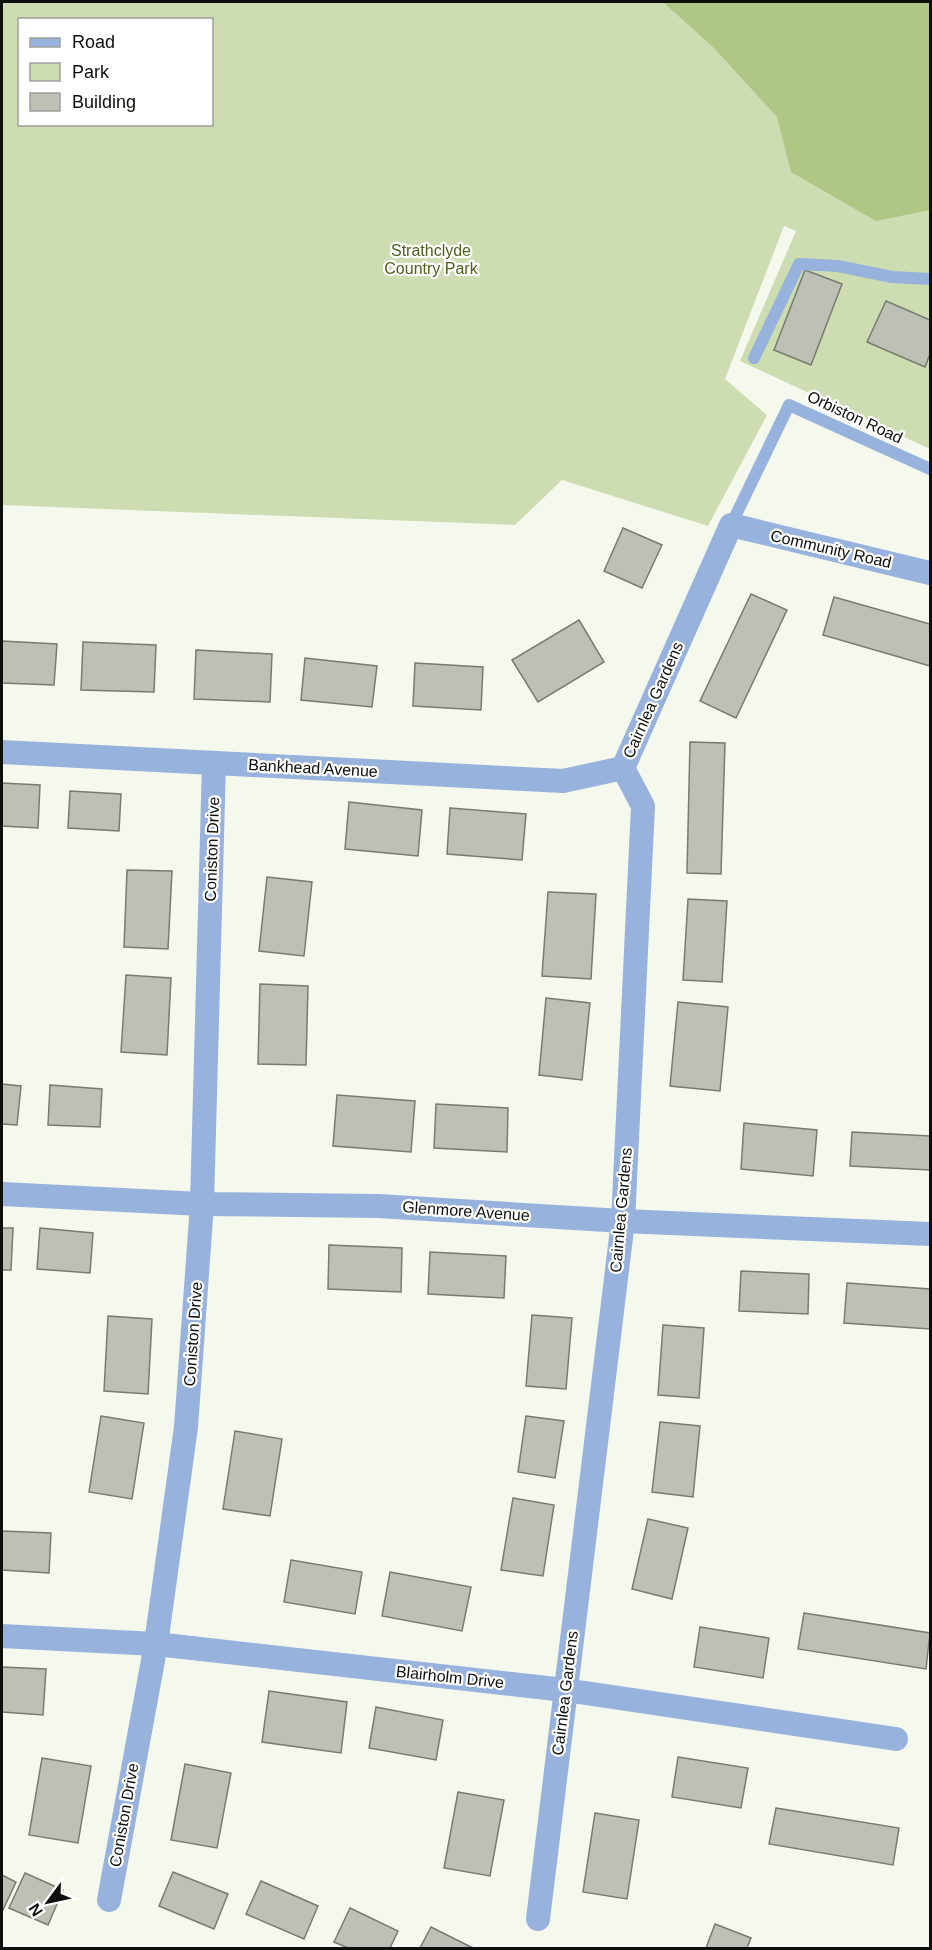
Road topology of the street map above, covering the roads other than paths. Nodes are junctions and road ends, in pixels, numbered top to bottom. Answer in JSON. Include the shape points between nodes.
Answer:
{"nodes":[{"id":1,"x":930,"y":279,"type":"edge"},
{"id":2,"x":754,"y":358,"type":"dead end"},
{"id":3,"x":930,"y":469,"type":"edge"},
{"id":4,"x":731,"y":525,"type":"junction"},
{"id":5,"x":930,"y":573,"type":"edge"},
{"id":6,"x":2,"y":752,"type":"edge"},
{"id":7,"x":214,"y":763,"type":"junction"},
{"id":8,"x":623,"y":768,"type":"junction"},
{"id":9,"x":2,"y":1194,"type":"edge"},
{"id":10,"x":202,"y":1204,"type":"junction"},
{"id":11,"x":622,"y":1221,"type":"junction"},
{"id":12,"x":930,"y":1234,"type":"edge"},
{"id":13,"x":2,"y":1636,"type":"edge"},
{"id":14,"x":156,"y":1644,"type":"junction"},
{"id":15,"x":566,"y":1690,"type":"junction"},
{"id":16,"x":896,"y":1739,"type":"dead end"},
{"id":17,"x":109,"y":1900,"type":"dead end"},
{"id":18,"x":538,"y":1919,"type":"dead end"}],
"edges":[{"from":1,"to":2,"type":"lane","via":[[799,264]]},
{"from":3,"to":4,"type":"lane","name":"Orbiston Road","via":[[789,405]]},
{"from":4,"to":5,"type":"street","name":"Community Road"},
{"from":4,"to":8,"type":"street","name":"Cairnlea Gardens"},
{"from":6,"to":7,"type":"street","name":"Bankhead Avenue"},
{"from":7,"to":8,"type":"street","name":"Bankhead Avenue","via":[[563,781]]},
{"from":7,"to":10,"type":"street","name":"Coniston Drive"},
{"from":8,"to":11,"type":"street","name":"Cairnlea Gardens","via":[[643,806]]},
{"from":9,"to":10,"type":"street","name":"Glenmore Avenue"},
{"from":10,"to":11,"type":"street","name":"Glenmore Avenue","via":[[378,1206]]},
{"from":10,"to":14,"type":"street","name":"Coniston Drive","via":[[186,1427]]},
{"from":11,"to":12,"type":"street","name":"Glenmore Avenue"},
{"from":11,"to":15,"type":"street","name":"Cairnlea Gardens"},
{"from":13,"to":14,"type":"street","name":"Blairholm Drive"},
{"from":14,"to":15,"type":"street","name":"Blairholm Drive"},
{"from":14,"to":17,"type":"street","name":"Coniston Drive"},
{"from":15,"to":16,"type":"street","name":"Blairholm Drive"},
{"from":15,"to":18,"type":"street","name":"Cairnlea Gardens"}]}
